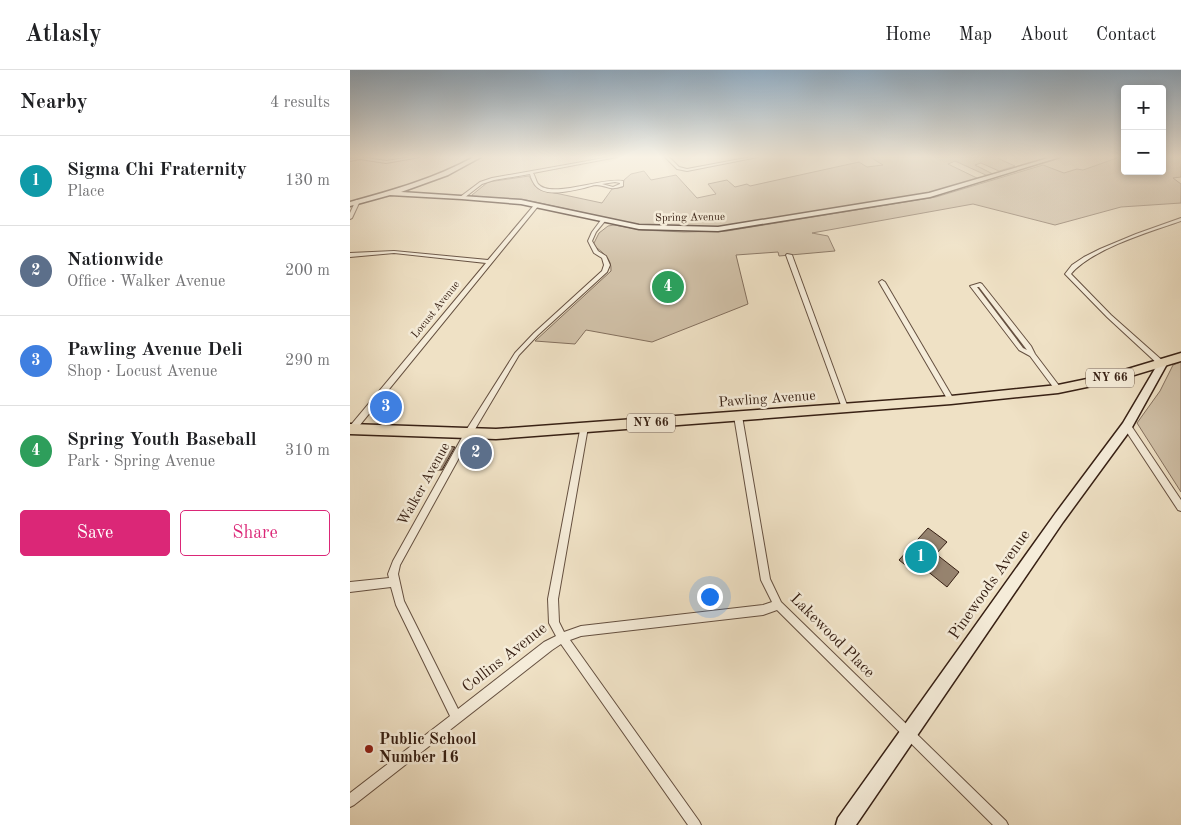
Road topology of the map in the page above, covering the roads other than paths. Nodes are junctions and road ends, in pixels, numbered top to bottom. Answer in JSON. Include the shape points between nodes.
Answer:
{"nodes":[{"id":1,"x":469,"y":192,"type":"edge"},
{"id":2,"x":939,"y":192,"type":"edge"},
{"id":3,"x":390,"y":193,"type":"joint"},
{"id":4,"x":462,"y":197,"type":"junction"},
{"id":5,"x":358,"y":202,"type":"junction"},
{"id":6,"x":350,"y":204,"type":"edge"},
{"id":7,"x":537,"y":205,"type":"junction"},
{"id":8,"x":350,"y":218,"type":"edge"},
{"id":9,"x":1181,"y":219,"type":"edge"},
{"id":10,"x":604,"y":221,"type":"junction"},
{"id":11,"x":350,"y":255,"type":"edge"},
{"id":12,"x":789,"y":256,"type":"dead end"},
{"id":13,"x":489,"y":262,"type":"junction"},
{"id":14,"x":882,"y":282,"type":"dead end"},
{"id":15,"x":1032,"y":355,"type":"junction"},
{"id":16,"x":1181,"y":357,"type":"edge"},
{"id":17,"x":1162,"y":364,"type":"junction"},
{"id":18,"x":1058,"y":389,"type":"junction"},
{"id":19,"x":951,"y":400,"type":"junction"},
{"id":20,"x":845,"y":408,"type":"junction"},
{"id":21,"x":738,"y":416,"type":"junction"},
{"id":22,"x":1127,"y":426,"type":"junction"},
{"id":23,"x":584,"y":427,"type":"junction"},
{"id":24,"x":351,"y":429,"type":"edge"},
{"id":25,"x":468,"y":434,"type":"junction"},
{"id":26,"x":1181,"y":507,"type":"edge"},
{"id":27,"x":395,"y":582,"type":"junction"},
{"id":28,"x":350,"y":586,"type":"edge"},
{"id":29,"x":778,"y":605,"type":"junction"},
{"id":30,"x":562,"y":638,"type":"junction"},
{"id":31,"x":456,"y":717,"type":"junction"},
{"id":32,"x":909,"y":732,"type":"junction"},
{"id":33,"x":350,"y":801,"type":"edge"},
{"id":34,"x":695,"y":825,"type":"edge"},
{"id":35,"x":844,"y":825,"type":"edge"},
{"id":36,"x":1002,"y":825,"type":"edge"}],
"edges":[{"from":1,"to":4,"type":"street"},
{"from":2,"to":10,"type":"street","name":"Spring Avenue","via":[[732,227],[660,229]]},
{"from":3,"to":4,"type":"street","name":"Spring Avenue"},
{"from":3,"to":5,"type":"street","name":"Spring Avenue"},
{"from":4,"to":7,"type":"street","name":"Spring Avenue"},
{"from":5,"to":6,"type":"street","name":"Spring Avenue"},
{"from":5,"to":8,"type":"street"},
{"from":7,"to":10,"type":"street","name":"Spring Avenue"},
{"from":7,"to":13,"type":"street","name":"Locust Avenue"},
{"from":9,"to":17,"type":"street","via":[[1098,252],[1071,268],[1068,274]]},
{"from":10,"to":25,"type":"street","name":"Walker Avenue","via":[[590,241],[596,252],[604,257],[607,265],[604,272],[517,354]]},
{"from":11,"to":13,"type":"street","via":[[394,252]]},
{"from":12,"to":20,"type":"street"},
{"from":13,"to":24,"type":"street","name":"Locust Avenue"},
{"from":14,"to":19,"type":"street"},
{"from":15,"to":15,"type":"street","via":[[980,285],[973,286],[1021,349]]},
{"from":15,"to":18,"type":"street"},
{"from":16,"to":17,"type":"main road","name":"Pawling Avenue","number":"NY 66"},
{"from":17,"to":18,"type":"main road","name":"Pawling Avenue","number":"NY 66"},
{"from":17,"to":22,"type":"street","name":"Pinewoods Avenue"},
{"from":18,"to":19,"type":"main road","name":"Pawling Avenue","number":"NY 66"},
{"from":19,"to":20,"type":"main road","name":"Pawling Avenue","number":"NY 66"},
{"from":20,"to":21,"type":"main road","name":"Pawling Avenue","number":"NY 66"},
{"from":21,"to":23,"type":"main road","name":"Pawling Avenue","number":"NY 66"},
{"from":21,"to":29,"type":"street","name":"Lakewood Place","via":[[766,580]]},
{"from":22,"to":26,"type":"street"},
{"from":22,"to":32,"type":"street","name":"Pinewoods Avenue"},
{"from":23,"to":25,"type":"main road","name":"Pawling Avenue","number":"NY 66"},
{"from":23,"to":30,"type":"street","name":"Collins Avenue","via":[[553,598],[554,623]]},
{"from":24,"to":25,"type":"main road","name":"Pawling Avenue","number":"NY 66"},
{"from":25,"to":27,"type":"street","name":"Walker Avenue","via":[[396,564]]},
{"from":27,"to":28,"type":"street"},
{"from":27,"to":31,"type":"street","name":"Walker Avenue","via":[[399,602]]},
{"from":29,"to":30,"type":"street","via":[[763,610],[581,631]]},
{"from":29,"to":32,"type":"street","name":"Lakewood Place"},
{"from":30,"to":31,"type":"street","name":"Collins Avenue"},
{"from":30,"to":34,"type":"street"},
{"from":31,"to":33,"type":"street","name":"Collins Avenue"},
{"from":32,"to":35,"type":"street","name":"Pinewoods Avenue"},
{"from":32,"to":36,"type":"street","name":"Lakewood Place"}]}
